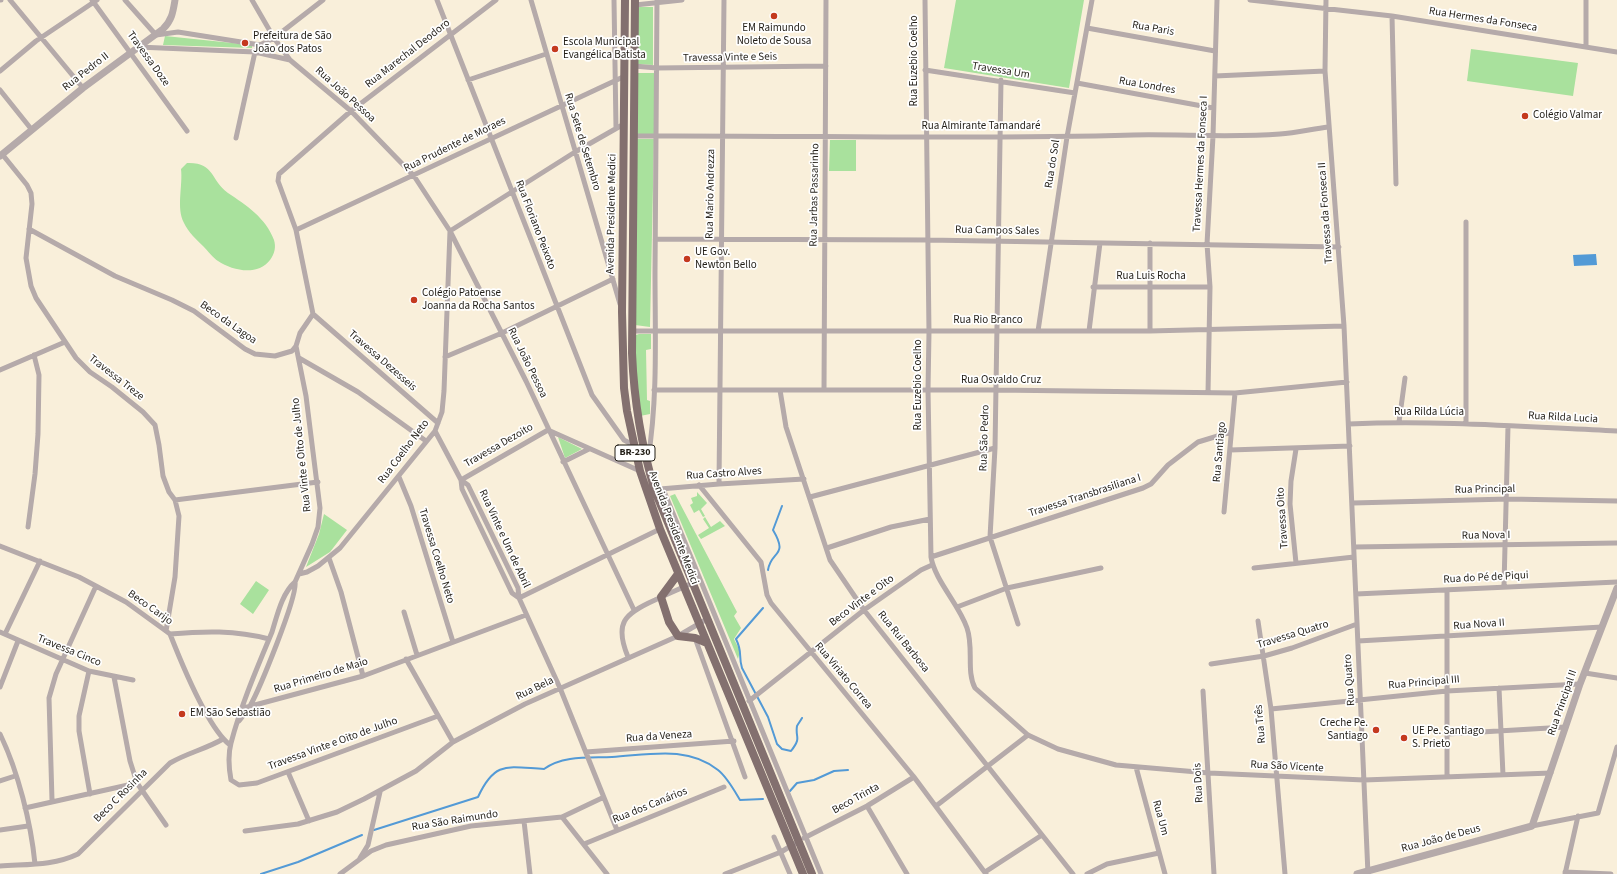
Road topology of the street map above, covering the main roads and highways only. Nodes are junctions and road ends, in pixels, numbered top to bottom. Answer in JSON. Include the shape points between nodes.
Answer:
{"nodes":[{"id":1,"x":625,"y":0,"type":"edge"},
{"id":2,"x":635,"y":2,"type":"edge"},
{"id":3,"x":624,"y":47,"type":"junction"},
{"id":4,"x":634,"y":48,"type":"junction"},
{"id":5,"x":622,"y":353,"type":"junction"},
{"id":6,"x":632,"y":353,"type":"junction"},
{"id":7,"x":638,"y":445,"type":"junction"},
{"id":8,"x":647,"y":465,"type":"junction"},
{"id":9,"x":640,"y":471,"type":"junction"},
{"id":10,"x":655,"y":491,"type":"junction"},
{"id":11,"x":678,"y":574,"type":"junction"},
{"id":12,"x":707,"y":643,"type":"junction"},
{"id":13,"x":794,"y":843,"type":"junction"},
{"id":14,"x":803,"y":874,"type":"edge"},
{"id":15,"x":812,"y":874,"type":"edge"}],
"edges":[{"from":1,"to":3,"type":"main road","name":"Avenida Presidente Medici","number":"BR-230"},
{"from":2,"to":4,"type":"main road","name":"Avenida Presidente Medici","number":"BR-230"},
{"from":3,"to":4,"type":"main road"},
{"from":3,"to":5,"type":"main road","name":"Avenida Presidente Medici","number":"BR-230","via":[[620,126]]},
{"from":4,"to":6,"type":"main road","name":"Avenida Presidente Medici","number":"BR-230"},
{"from":5,"to":6,"type":"main road"},
{"from":5,"to":7,"type":"main road","name":"Avenida Presidente Medici","number":"BR-230","via":[[627,412]]},
{"from":6,"to":7,"type":"main road","name":"Avenida Presidente Medici","number":"BR-230"},
{"from":7,"to":8,"type":"main road","name":"Avenida Presidente Medici","number":"BR-230"},
{"from":7,"to":9,"type":"main road","name":"Avenida Presidente Medici","number":"BR-230"},
{"from":8,"to":9,"type":"main road"},
{"from":8,"to":10,"type":"main road","name":"Avenida Presidente Medici","number":"BR-230"},
{"from":9,"to":10,"type":"main road","name":"Avenida Presidente Medici","number":"BR-230"},
{"from":10,"to":11,"type":"main road","name":"Avenida Presidente Medici","number":"BR-230","via":[[660,529]]},
{"from":10,"to":13,"type":"main road","name":"Avenida Presidente Medici","number":"BR-230"},
{"from":11,"to":12,"type":"main road","name":"Avenida Presidente Medici","number":"BR-230"},
{"from":11,"to":12,"type":"main road","via":[[661,597],[668,622],[678,636],[695,638]]},
{"from":12,"to":13,"type":"main road","name":"Avenida Presidente Medici","number":"BR-230"},
{"from":13,"to":14,"type":"main road","name":"Avenida Presidente Medici","number":"BR-230"},
{"from":13,"to":15,"type":"main road","name":"Avenida Presidente Medici","number":"BR-230"}]}
